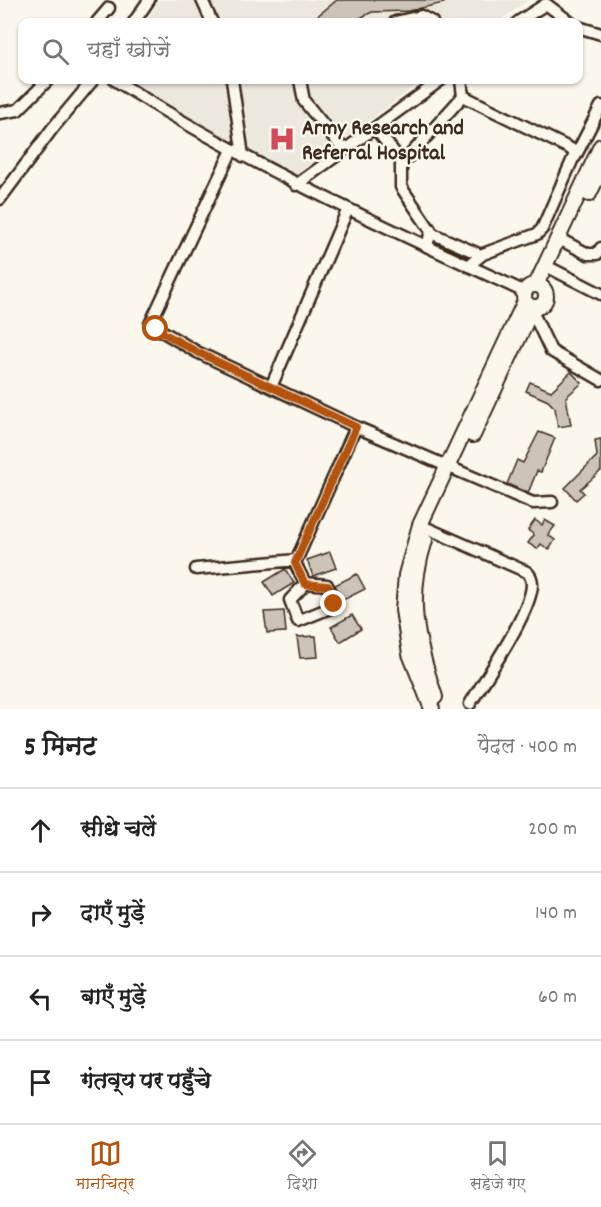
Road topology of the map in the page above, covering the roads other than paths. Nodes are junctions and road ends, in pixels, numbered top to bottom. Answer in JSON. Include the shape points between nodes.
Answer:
{"nodes":[{"id":1,"x":149,"y":0,"type":"edge"},
{"id":2,"x":202,"y":0,"type":"edge"},
{"id":3,"x":542,"y":2,"type":"edge"},
{"id":4,"x":109,"y":8,"type":"dead end"},
{"id":5,"x":100,"y":18,"type":"edge"},
{"id":6,"x":137,"y":18,"type":"edge"},
{"id":7,"x":210,"y":18,"type":"edge"},
{"id":8,"x":523,"y":18,"type":"edge"},
{"id":9,"x":564,"y":18,"type":"edge"},
{"id":10,"x":583,"y":28,"type":"edge"},
{"id":11,"x":601,"y":34,"type":"edge"},
{"id":12,"x":44,"y":84,"type":"edge"},
{"id":13,"x":90,"y":84,"type":"edge"},
{"id":14,"x":121,"y":84,"type":"edge"},
{"id":15,"x":233,"y":84,"type":"edge"},
{"id":16,"x":301,"y":84,"type":"edge"},
{"id":17,"x":436,"y":84,"type":"edge"},
{"id":18,"x":462,"y":84,"type":"edge"},
{"id":19,"x":463,"y":96,"type":"junction"},
{"id":20,"x":601,"y":106,"type":"edge"},
{"id":21,"x":0,"y":113,"type":"edge"},
{"id":22,"x":375,"y":128,"type":"junction"},
{"id":23,"x":232,"y":150,"type":"junction"},
{"id":24,"x":344,"y":150,"type":"junction"},
{"id":25,"x":243,"y":156,"type":"junction"},
{"id":26,"x":575,"y":157,"type":"junction"},
{"id":27,"x":600,"y":158,"type":"edge"},
{"id":28,"x":402,"y":164,"type":"junction"},
{"id":29,"x":296,"y":185,"type":"junction"},
{"id":30,"x":0,"y":199,"type":"edge"},
{"id":31,"x":347,"y":210,"type":"junction"},
{"id":32,"x":431,"y":233,"type":"junction"},
{"id":33,"x":565,"y":242,"type":"junction"},
{"id":34,"x":427,"y":246,"type":"junction"},
{"id":35,"x":601,"y":248,"type":"edge"},
{"id":36,"x":481,"y":255,"type":"junction"},
{"id":37,"x":468,"y":266,"type":"junction"},
{"id":38,"x":552,"y":269,"type":"junction"},
{"id":39,"x":601,"y":294,"type":"edge"},
{"id":40,"x":532,"y":297,"type":"junction"},
{"id":41,"x":601,"y":380,"type":"edge"},
{"id":42,"x":271,"y":387,"type":"junction"},
{"id":43,"x":356,"y":427,"type":"junction"},
{"id":44,"x":453,"y":467,"type":"junction"},
{"id":45,"x":552,"y":502,"type":"dead end"},
{"id":46,"x":425,"y":527,"type":"junction"},
{"id":47,"x":296,"y":560,"type":"junction"},
{"id":48,"x":196,"y":569,"type":"dead end"},
{"id":49,"x":305,"y":584,"type":"dead end"},
{"id":50,"x":470,"y":704,"type":"dead end"},
{"id":51,"x":432,"y":709,"type":"edge"},
{"id":52,"x":439,"y":709,"type":"edge"}],
"edges":[{"from":1,"to":6,"type":"lane"},
{"from":2,"to":7,"type":"lane"},
{"from":3,"to":8,"type":"lane"},
{"from":3,"to":9,"type":"lane"},
{"from":4,"to":5,"type":"lane"},
{"from":10,"to":11,"type":"lane"},
{"from":12,"to":21,"type":"lane","via":[[18,110]]},
{"from":13,"to":30,"type":"lane"},
{"from":14,"to":23,"type":"lane"},
{"from":15,"to":25,"type":"lane"},
{"from":16,"to":24,"type":"lane","via":[[304,101]]},
{"from":17,"to":22,"type":"lane"},
{"from":18,"to":19,"type":"lane"},
{"from":19,"to":26,"type":"lane","via":[[571,149]]},
{"from":19,"to":28,"type":"lane"},
{"from":20,"to":26,"type":"lane"},
{"from":22,"to":24,"type":"lane"},
{"from":22,"to":28,"type":"lane"},
{"from":23,"to":25,"type":"lane"},
{"from":23,"to":42,"type":"lane","via":[[150,324],[197,352]]},
{"from":24,"to":29,"type":"lane"},
{"from":25,"to":29,"type":"lane"},
{"from":26,"to":36,"type":"lane","via":[[542,229]]},
{"from":27,"to":33,"type":"main road"},
{"from":27,"to":40,"type":"main road"},
{"from":28,"to":32,"type":"lane","via":[[401,187]]},
{"from":29,"to":31,"type":"lane"},
{"from":31,"to":34,"type":"lane"},
{"from":31,"to":42,"type":"lane"},
{"from":32,"to":34,"type":"lane"},
{"from":32,"to":36,"type":"lane"},
{"from":33,"to":35,"type":"lane","via":[[592,255]]},
{"from":33,"to":38,"type":"main road"},
{"from":34,"to":37,"type":"lane"},
{"from":36,"to":37,"type":"lane"},
{"from":37,"to":40,"type":"lane"},
{"from":38,"to":39,"type":"lane"},
{"from":38,"to":40,"type":"main road"},
{"from":40,"to":41,"type":"lane","via":[[551,351]]},
{"from":40,"to":44,"type":"main road"},
{"from":42,"to":43,"type":"lane"},
{"from":43,"to":44,"type":"lane"},
{"from":43,"to":47,"type":"lane"},
{"from":44,"to":45,"type":"lane","via":[[533,503]]},
{"from":44,"to":46,"type":"main road"},
{"from":46,"to":50,"type":"lane","via":[[526,572],[532,580],[521,616]]},
{"from":46,"to":51,"type":"main road","via":[[406,575],[403,610],[413,665]]},
{"from":46,"to":52,"type":"main road","via":[[414,580],[414,604],[417,639]]},
{"from":47,"to":48,"type":"lane"},
{"from":47,"to":49,"type":"lane","via":[[295,566]]}]}
